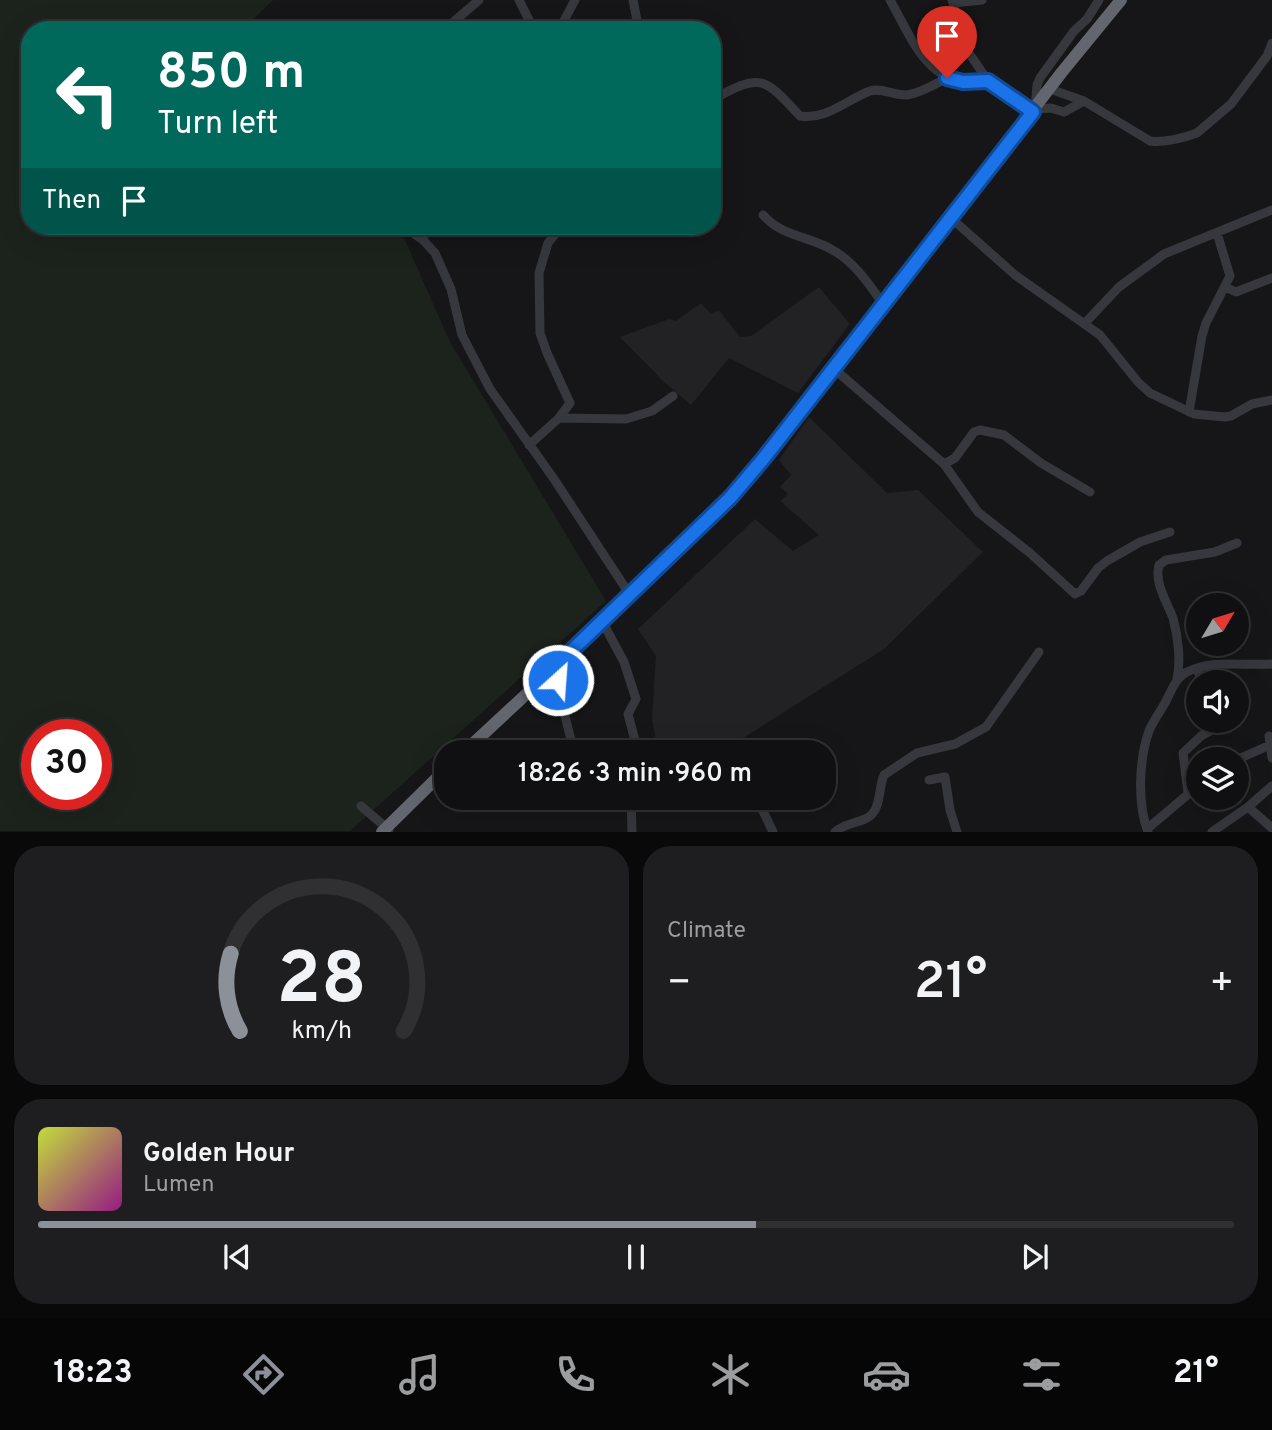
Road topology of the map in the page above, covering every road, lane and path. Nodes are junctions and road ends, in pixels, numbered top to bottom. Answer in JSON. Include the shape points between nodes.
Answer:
{"nodes":[{"id":1,"x":480,"y":0,"type":"edge"},
{"id":2,"x":519,"y":0,"type":"edge"},
{"id":3,"x":575,"y":0,"type":"edge"},
{"id":4,"x":633,"y":0,"type":"edge"},
{"id":5,"x":890,"y":0,"type":"edge"},
{"id":6,"x":982,"y":0,"type":"edge"},
{"id":7,"x":1099,"y":0,"type":"edge"},
{"id":8,"x":1121,"y":0,"type":"edge"},
{"id":9,"x":952,"y":1,"type":"edge"},
{"id":10,"x":455,"y":21,"type":"edge"},
{"id":11,"x":530,"y":21,"type":"edge"},
{"id":12,"x":564,"y":21,"type":"edge"},
{"id":13,"x":637,"y":21,"type":"edge"},
{"id":14,"x":1272,"y":43,"type":"edge"},
{"id":15,"x":947,"y":78,"type":"junction"},
{"id":16,"x":988,"y":81,"type":"junction"},
{"id":17,"x":1050,"y":89,"type":"junction"},
{"id":18,"x":721,"y":95,"type":"edge"},
{"id":19,"x":1084,"y":101,"type":"junction"},
{"id":20,"x":1034,"y":110,"type":"junction"},
{"id":21,"x":1272,"y":210,"type":"edge"},
{"id":22,"x":763,"y":215,"type":"dead end"},
{"id":23,"x":951,"y":218,"type":"junction"},
{"id":24,"x":1217,"y":233,"type":"junction"},
{"id":25,"x":416,"y":235,"type":"edge"},
{"id":26,"x":424,"y":235,"type":"edge"},
{"id":27,"x":555,"y":235,"type":"edge"},
{"id":28,"x":423,"y":240,"type":"junction"},
{"id":29,"x":1272,"y":278,"type":"edge"},
{"id":30,"x":1225,"y":287,"type":"junction"},
{"id":31,"x":884,"y":305,"type":"junction"},
{"id":32,"x":1085,"y":323,"type":"junction"},
{"id":33,"x":833,"y":368,"type":"junction"},
{"id":34,"x":673,"y":396,"type":"dead end"},
{"id":35,"x":1272,"y":400,"type":"edge"},
{"id":36,"x":1189,"y":412,"type":"junction"},
{"id":37,"x":559,"y":418,"type":"junction"},
{"id":38,"x":530,"y":445,"type":"junction"},
{"id":39,"x":944,"y":464,"type":"junction"},
{"id":40,"x":1090,"y":492,"type":"dead end"},
{"id":41,"x":1170,"y":532,"type":"dead end"},
{"id":42,"x":1237,"y":543,"type":"dead end"},
{"id":43,"x":631,"y":595,"type":"junction"},
{"id":44,"x":603,"y":623,"type":"junction"},
{"id":45,"x":1039,"y":652,"type":"dead end"},
{"id":46,"x":568,"y":654,"type":"junction"},
{"id":47,"x":1272,"y":664,"type":"edge"},
{"id":48,"x":1197,"y":669,"type":"joint"},
{"id":49,"x":1177,"y":681,"type":"junction"},
{"id":50,"x":1206,"y":733,"type":"edge"},
{"id":51,"x":477,"y":740,"type":"edge"},
{"id":52,"x":571,"y":740,"type":"edge"},
{"id":53,"x":635,"y":740,"type":"edge"},
{"id":54,"x":1270,"y":741,"type":"edge"},
{"id":55,"x":1189,"y":747,"type":"edge"},
{"id":56,"x":1186,"y":749,"type":"edge"},
{"id":57,"x":1249,"y":753,"type":"edge"},
{"id":58,"x":1272,"y":758,"type":"edge"},
{"id":59,"x":1186,"y":777,"type":"edge"},
{"id":60,"x":929,"y":780,"type":"dead end"},
{"id":61,"x":434,"y":781,"type":"edge"},
{"id":62,"x":1272,"y":786,"type":"edge"},
{"id":63,"x":1186,"y":795,"type":"edge"},
{"id":64,"x":361,"y":806,"type":"dead end"},
{"id":65,"x":1249,"y":806,"type":"edge"},
{"id":66,"x":1249,"y":808,"type":"edge"},
{"id":67,"x":631,"y":810,"type":"edge"},
{"id":68,"x":762,"y":810,"type":"edge"},
{"id":69,"x":1244,"y":810,"type":"edge"},
{"id":70,"x":1272,"y":828,"type":"edge"},
{"id":71,"x":386,"y":830,"type":"edge"},
{"id":72,"x":1147,"y":830,"type":"edge"},
{"id":73,"x":632,"y":831,"type":"edge"},
{"id":74,"x":773,"y":831,"type":"edge"},
{"id":75,"x":835,"y":831,"type":"edge"},
{"id":76,"x":957,"y":831,"type":"edge"},
{"id":77,"x":1212,"y":831,"type":"edge"}],
"edges":[{"from":1,"to":10,"type":"street"},
{"from":2,"to":11,"type":"street"},
{"from":3,"to":12,"type":"street"},
{"from":4,"to":13,"type":"street"},
{"from":5,"to":15,"type":"street","via":[[918,51]]},
{"from":6,"to":9,"type":"street"},
{"from":7,"to":20,"type":"street","via":[[1040,78]]},
{"from":8,"to":17,"type":"highway"},
{"from":9,"to":16,"type":"street","via":[[967,50]]},
{"from":14,"to":19,"type":"street","via":[[1231,104],[1191,135],[1150,141]]},
{"from":15,"to":16,"type":"street"},
{"from":15,"to":18,"type":"street","via":[[910,94],[874,90],[818,116],[801,117],[773,88],[754,81]]},
{"from":16,"to":20,"type":"street"},
{"from":17,"to":19,"type":"street"},
{"from":17,"to":20,"type":"highway"},
{"from":19,"to":20,"type":"street","via":[[1064,112]]},
{"from":20,"to":23,"type":"highway"},
{"from":21,"to":24,"type":"street"},
{"from":22,"to":31,"type":"street","via":[[777,228],[846,259]]},
{"from":23,"to":31,"type":"highway"},
{"from":23,"to":32,"type":"street","via":[[1015,275]]},
{"from":24,"to":30,"type":"street","via":[[1230,271]]},
{"from":24,"to":32,"type":"street","via":[[1173,249],[1135,274]]},
{"from":25,"to":28,"type":"street"},
{"from":26,"to":28,"type":"street"},
{"from":27,"to":37,"type":"street","via":[[539,273],[540,333],[570,403]]},
{"from":28,"to":38,"type":"street","via":[[444,271],[459,328],[474,361]]},
{"from":29,"to":30,"type":"street","via":[[1236,292]]},
{"from":30,"to":36,"type":"street","via":[[1202,335]]},
{"from":31,"to":33,"type":"highway"},
{"from":32,"to":36,"type":"street","via":[[1138,383]]},
{"from":33,"to":39,"type":"street"},
{"from":33,"to":43,"type":"highway","via":[[730,498]]},
{"from":34,"to":37,"type":"street","via":[[652,411],[626,419]]},
{"from":35,"to":36,"type":"street","via":[[1252,404],[1231,416]]},
{"from":37,"to":38,"type":"street"},
{"from":38,"to":43,"type":"street"},
{"from":39,"to":40,"type":"street","via":[[955,458],[974,432],[989,431],[1004,435]]},
{"from":39,"to":41,"type":"street","via":[[972,506],[1075,594],[1107,561]]},
{"from":42,"to":49,"type":"street","via":[[1159,565],[1159,581],[1174,622],[1180,665]]},
{"from":43,"to":44,"type":"highway"},
{"from":44,"to":46,"type":"highway"},
{"from":44,"to":53,"type":"street","via":[[634,690],[636,701],[628,714]]},
{"from":45,"to":75,"type":"street","via":[[986,727],[955,744],[917,753],[884,775],[873,813]]},
{"from":46,"to":51,"type":"highway"},
{"from":46,"to":52,"type":"street","via":[[558,686]]},
{"from":47,"to":48,"type":"street","via":[[1229,663]]},
{"from":48,"to":49,"type":"street"},
{"from":49,"to":72,"type":"street","via":[[1146,743],[1140,793]]},
{"from":50,"to":55,"type":"street"},
{"from":54,"to":57,"type":"street"},
{"from":54,"to":58,"type":"street"},
{"from":56,"to":59,"type":"street"},
{"from":60,"to":76,"type":"street","via":[[945,777]]},
{"from":61,"to":71,"type":"highway"},
{"from":62,"to":65,"type":"street"},
{"from":63,"to":72,"type":"street"},
{"from":64,"to":71,"type":"street"},
{"from":66,"to":70,"type":"street"},
{"from":67,"to":73,"type":"street"},
{"from":68,"to":74,"type":"street"},
{"from":69,"to":77,"type":"street"}]}
